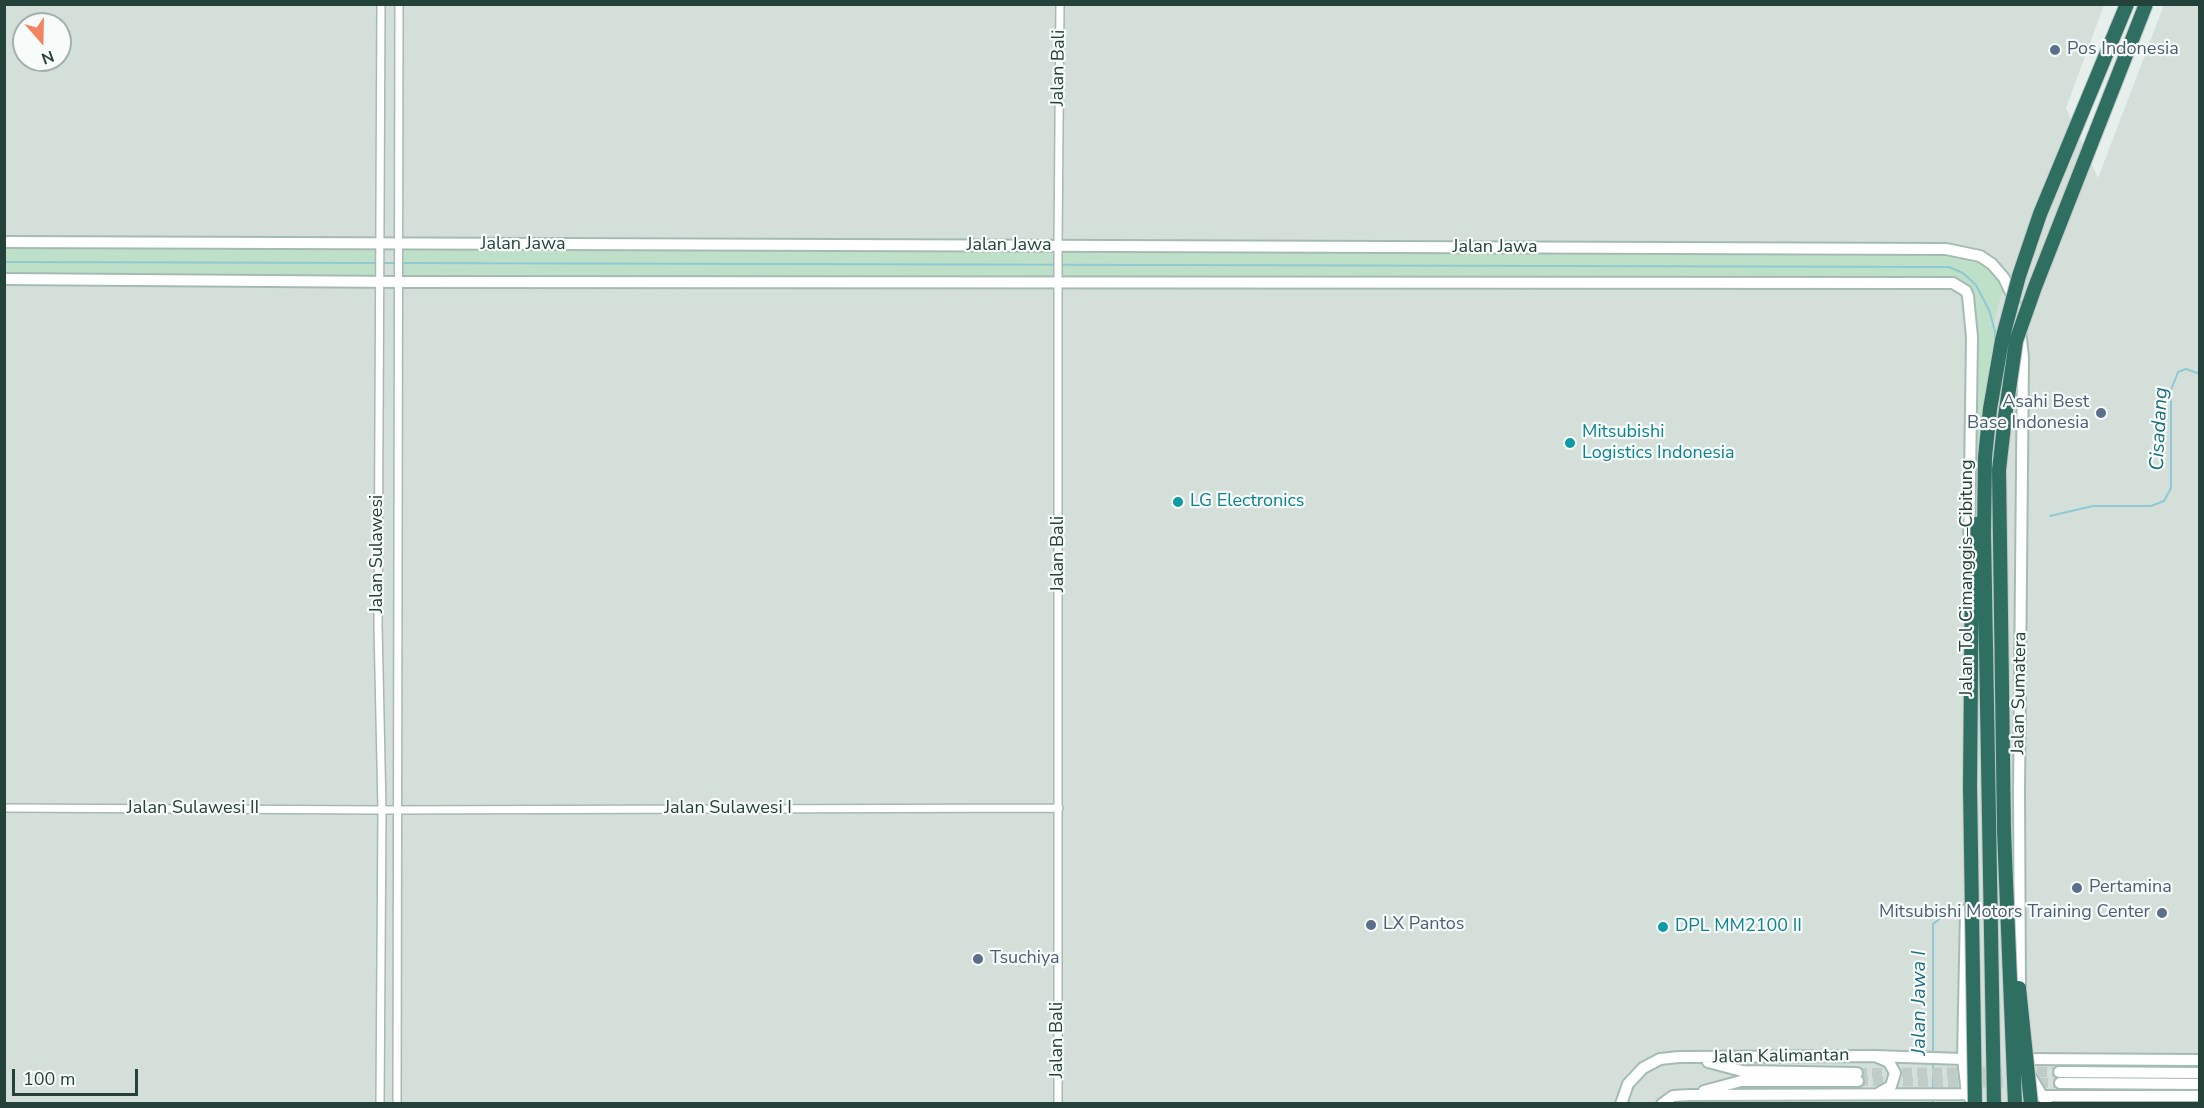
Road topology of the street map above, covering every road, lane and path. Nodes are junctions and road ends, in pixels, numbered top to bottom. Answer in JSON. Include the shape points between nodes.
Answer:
{"nodes":[{"id":1,"x":381,"y":4,"type":"edge"},
{"id":2,"x":399,"y":4,"type":"edge"},
{"id":3,"x":1060,"y":4,"type":"edge"},
{"id":4,"x":2127,"y":4,"type":"edge"},
{"id":5,"x":2146,"y":4,"type":"edge"},
{"id":6,"x":4,"y":242,"type":"edge"},
{"id":7,"x":380,"y":248,"type":"junction"},
{"id":8,"x":399,"y":248,"type":"junction"},
{"id":9,"x":1058,"y":250,"type":"junction"},
{"id":10,"x":380,"y":278,"type":"junction"},
{"id":11,"x":399,"y":278,"type":"junction"},
{"id":12,"x":1059,"y":278,"type":"junction"},
{"id":13,"x":2004,"y":278,"type":"joint"},
{"id":14,"x":4,"y":279,"type":"edge"},
{"id":15,"x":1985,"y":457,"type":"junction"},
{"id":16,"x":4,"y":808,"type":"edge"},
{"id":17,"x":1059,"y":808,"type":"junction"},
{"id":18,"x":398,"y":809,"type":"junction"},
{"id":19,"x":382,"y":810,"type":"junction"},
{"id":20,"x":1874,"y":1056,"type":"junction"},
{"id":21,"x":1690,"y":1058,"type":"junction"},
{"id":22,"x":1963,"y":1059,"type":"junction"},
{"id":23,"x":2019,"y":1059,"type":"junction"},
{"id":24,"x":2199,"y":1060,"type":"edge"},
{"id":25,"x":2199,"y":1073,"type":"edge"},
{"id":26,"x":2199,"y":1084,"type":"edge"},
{"id":27,"x":1690,"y":1095,"type":"junction"},
{"id":28,"x":1872,"y":1095,"type":"junction"},
{"id":29,"x":2199,"y":1095,"type":"edge"},
{"id":30,"x":1972,"y":1100,"type":"edge"},
{"id":31,"x":2045,"y":1100,"type":"edge"},
{"id":32,"x":2021,"y":1102,"type":"edge"},
{"id":33,"x":380,"y":1104,"type":"edge"},
{"id":34,"x":397,"y":1104,"type":"edge"},
{"id":35,"x":1058,"y":1104,"type":"edge"},
{"id":36,"x":1621,"y":1104,"type":"edge"},
{"id":37,"x":1662,"y":1104,"type":"edge"},
{"id":38,"x":1994,"y":1104,"type":"edge"}],
"edges":[{"from":1,"to":7,"type":"street","name":"Jalan Sulawesi"},
{"from":2,"to":8,"type":"street","name":"Jalan Sulawesi"},
{"from":3,"to":9,"type":"street","name":"Jalan Bali"},
{"from":4,"to":15,"type":"highway","name":"Jalan Tol Cimanggis–Cibitung","bridge":true,"via":[[2040,214],[2019,276],[2002,339]]},
{"from":5,"to":32,"type":"highway","name":"Jalan Tol Cimanggis–Cibitung","bridge":true,"via":[[2016,341],[1999,470],[2004,831]]},
{"from":6,"to":7,"type":"street","name":"Jalan Jawa"},
{"from":7,"to":8,"type":"street","name":"Jalan Jawa"},
{"from":7,"to":10,"type":"street","name":"Jalan Sulawesi"},
{"from":8,"to":9,"type":"street","name":"Jalan Jawa"},
{"from":8,"to":11,"type":"street","name":"Jalan Sulawesi"},
{"from":9,"to":12,"type":"street","name":"Jalan Bali"},
{"from":9,"to":13,"type":"street","name":"Jalan Jawa","via":[[1946,249],[1980,256]]},
{"from":10,"to":11,"type":"street","name":"Jalan Jawa"},
{"from":10,"to":14,"type":"street","name":"Jalan Jawa"},
{"from":10,"to":19,"type":"street","name":"Jalan Sulawesi","via":[[378,626]]},
{"from":11,"to":12,"type":"street","name":"Jalan Jawa"},
{"from":11,"to":18,"type":"street","name":"Jalan Sulawesi"},
{"from":12,"to":17,"type":"street","name":"Jalan Bali"},
{"from":12,"to":22,"type":"street","name":"Jalan Jawa","via":[[1953,283],[1966,291],[1972,338]]},
{"from":13,"to":23,"type":"street","name":"Jalan Sumatera","via":[[2018,313],[2022,357]]},
{"from":15,"to":30,"type":"highway","bridge":true,"via":[[1972,564]]},
{"from":15,"to":38,"type":"highway","name":"Jalan Tol Cimanggis–Cibitung","bridge":true},
{"from":16,"to":19,"type":"street","name":"Jalan Sulawesi II"},
{"from":17,"to":18,"type":"street","name":"Jalan Sulawesi I"},
{"from":17,"to":35,"type":"street","name":"Jalan Bali"},
{"from":18,"to":19,"type":"street","name":"Jalan Sulawesi II"},
{"from":18,"to":34,"type":"street","name":"Jalan Sulawesi"},
{"from":19,"to":33,"type":"street","name":"Jalan Sulawesi"},
{"from":20,"to":21,"type":"street","name":"Jalan Kalimantan"},
{"from":20,"to":22,"type":"street","name":"Jalan Kalimantan"},
{"from":20,"to":28,"type":"street","via":[[1888,1062],[1895,1078],[1887,1090]]},
{"from":21,"to":27,"type":"street","via":[[1743,1071],[1858,1077],[1741,1080]]},
{"from":21,"to":36,"type":"street","name":"Jalan Kalimantan","via":[[1660,1059],[1643,1068],[1628,1084]]},
{"from":22,"to":30,"type":"street"},
{"from":23,"to":24,"type":"street"},
{"from":23,"to":31,"type":"street"},
{"from":23,"to":32,"type":"street","name":"Jalan Sumatera"},
{"from":25,"to":26,"type":"street","via":[[2059,1077]]},
{"from":27,"to":28,"type":"street","name":"Jalan Kalimantan"},
{"from":27,"to":37,"type":"street","name":"Jalan Kalimantan","via":[[1673,1096]]},
{"from":28,"to":30,"type":"street","name":"Jalan Kalimantan","via":[[1944,1095]]},
{"from":29,"to":31,"type":"street"},
{"from":31,"to":32,"type":"street"}]}
